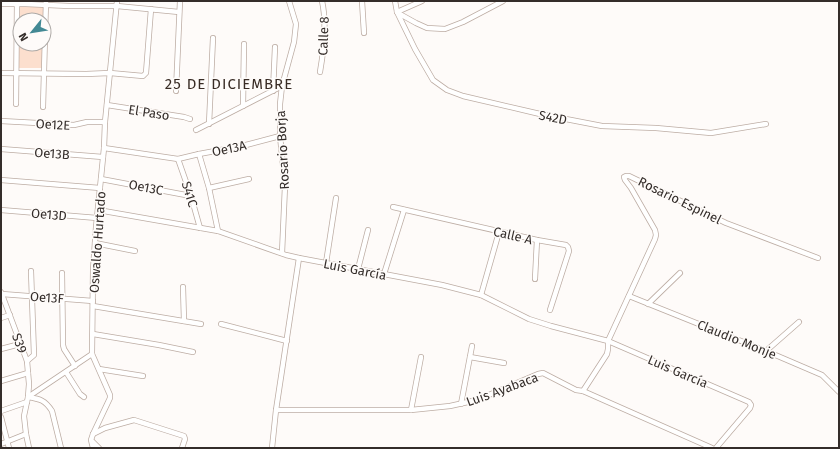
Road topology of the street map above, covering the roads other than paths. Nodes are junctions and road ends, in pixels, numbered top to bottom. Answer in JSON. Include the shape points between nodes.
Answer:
{"nodes":[{"id":1,"x":180,"y":1,"type":"edge"},
{"id":2,"x":289,"y":1,"type":"edge"},
{"id":3,"x":322,"y":1,"type":"edge"},
{"id":4,"x":362,"y":1,"type":"edge"},
{"id":5,"x":395,"y":1,"type":"edge"},
{"id":6,"x":422,"y":1,"type":"edge"},
{"id":7,"x":503,"y":1,"type":"edge"},
{"id":8,"x":17,"y":3,"type":"edge"},
{"id":9,"x":46,"y":3,"type":"edge"},
{"id":10,"x":117,"y":3,"type":"edge"},
{"id":11,"x":1,"y":4,"type":"edge"},
{"id":12,"x":151,"y":10,"type":"junction"},
{"id":13,"x":179,"y":12,"type":"junction"},
{"id":14,"x":397,"y":12,"type":"junction"},
{"id":15,"x":364,"y":33,"type":"dead end"},
{"id":16,"x":213,"y":38,"type":"dead end"},
{"id":17,"x":244,"y":44,"type":"dead end"},
{"id":18,"x":275,"y":47,"type":"dead end"},
{"id":19,"x":320,"y":72,"type":"dead end"},
{"id":20,"x":1,"y":73,"type":"edge"},
{"id":21,"x":16,"y":73,"type":"junction"},
{"id":22,"x":110,"y":73,"type":"junction"},
{"id":23,"x":44,"y":74,"type":"junction"},
{"id":24,"x":282,"y":86,"type":"junction"},
{"id":25,"x":176,"y":91,"type":"dead end"},
{"id":26,"x":273,"y":91,"type":"junction"},
{"id":27,"x":16,"y":104,"type":"dead end"},
{"id":28,"x":108,"y":105,"type":"junction"},
{"id":29,"x":243,"y":106,"type":"junction"},
{"id":30,"x":44,"y":107,"type":"dead end"},
{"id":31,"x":190,"y":119,"type":"dead end"},
{"id":32,"x":1,"y":121,"type":"edge"},
{"id":33,"x":105,"y":122,"type":"junction"},
{"id":34,"x":209,"y":124,"type":"junction"},
{"id":35,"x":766,"y":124,"type":"dead end"},
{"id":36,"x":196,"y":130,"type":"dead end"},
{"id":37,"x":280,"y":136,"type":"junction"},
{"id":38,"x":104,"y":148,"type":"junction"},
{"id":39,"x":1,"y":149,"type":"edge"},
{"id":40,"x":199,"y":154,"type":"junction"},
{"id":41,"x":103,"y":157,"type":"junction"},
{"id":42,"x":178,"y":159,"type":"junction"},
{"id":43,"x":101,"y":179,"type":"junction"},
{"id":44,"x":249,"y":179,"type":"dead end"},
{"id":45,"x":1,"y":180,"type":"edge"},
{"id":46,"x":100,"y":188,"type":"junction"},
{"id":47,"x":209,"y":188,"type":"junction"},
{"id":48,"x":191,"y":196,"type":"junction"},
{"id":49,"x":336,"y":198,"type":"dead end"},
{"id":50,"x":393,"y":207,"type":"dead end"},
{"id":51,"x":1,"y":210,"type":"edge"},
{"id":52,"x":98,"y":210,"type":"junction"},
{"id":53,"x":404,"y":210,"type":"junction"},
{"id":54,"x":97,"y":218,"type":"junction"},
{"id":55,"x":200,"y":228,"type":"junction"},
{"id":56,"x":368,"y":230,"type":"dead end"},
{"id":57,"x":218,"y":231,"type":"junction"},
{"id":58,"x":499,"y":232,"type":"junction"},
{"id":59,"x":537,"y":240,"type":"junction"},
{"id":60,"x":95,"y":243,"type":"junction"},
{"id":61,"x":135,"y":251,"type":"dead end"},
{"id":62,"x":282,"y":253,"type":"junction"},
{"id":63,"x":299,"y":258,"type":"junction"},
{"id":64,"x":818,"y":258,"type":"dead end"},
{"id":65,"x":326,"y":263,"type":"junction"},
{"id":66,"x":358,"y":269,"type":"junction"},
{"id":67,"x":31,"y":271,"type":"dead end"},
{"id":68,"x":62,"y":273,"type":"dead end"},
{"id":69,"x":680,"y":273,"type":"dead end"},
{"id":70,"x":384,"y":274,"type":"junction"},
{"id":71,"x":535,"y":280,"type":"dead end"},
{"id":72,"x":183,"y":287,"type":"dead end"},
{"id":73,"x":1,"y":293,"type":"edge"},
{"id":74,"x":481,"y":295,"type":"junction"},
{"id":75,"x":32,"y":296,"type":"junction"},
{"id":76,"x":629,"y":296,"type":"junction"},
{"id":77,"x":63,"y":298,"type":"junction"},
{"id":78,"x":93,"y":303,"type":"junction"},
{"id":79,"x":648,"y":304,"type":"junction"},
{"id":80,"x":550,"y":310,"type":"dead end"},
{"id":81,"x":10,"y":315,"type":"junction"},
{"id":82,"x":1,"y":318,"type":"edge"},
{"id":83,"x":184,"y":321,"type":"junction"},
{"id":84,"x":799,"y":322,"type":"dead end"},
{"id":85,"x":201,"y":324,"type":"dead end"},
{"id":86,"x":221,"y":324,"type":"dead end"},
{"id":87,"x":92,"y":334,"type":"junction"},
{"id":88,"x":286,"y":341,"type":"junction"},
{"id":89,"x":608,"y":341,"type":"junction"},
{"id":90,"x":20,"y":344,"type":"junction"},
{"id":91,"x":472,"y":346,"type":"dead end"},
{"id":92,"x":1,"y":349,"type":"edge"},
{"id":93,"x":766,"y":351,"type":"junction"},
{"id":94,"x":193,"y":352,"type":"dead end"},
{"id":95,"x":92,"y":354,"type":"junction"},
{"id":96,"x":421,"y":357,"type":"dead end"},
{"id":97,"x":470,"y":357,"type":"junction"},
{"id":98,"x":27,"y":361,"type":"junction"},
{"id":99,"x":504,"y":363,"type":"dead end"},
{"id":100,"x":75,"y":366,"type":"junction"},
{"id":101,"x":99,"y":369,"type":"junction"},
{"id":102,"x":66,"y":372,"type":"junction"},
{"id":103,"x":28,"y":373,"type":"junction"},
{"id":104,"x":143,"y":376,"type":"dead end"},
{"id":105,"x":1,"y":381,"type":"edge"},
{"id":106,"x":583,"y":391,"type":"junction"},
{"id":107,"x":839,"y":392,"type":"edge"},
{"id":108,"x":84,"y":397,"type":"dead end"},
{"id":109,"x":28,"y":400,"type":"junction"},
{"id":110,"x":461,"y":404,"type":"junction"},
{"id":111,"x":276,"y":410,"type":"junction"},
{"id":112,"x":411,"y":410,"type":"junction"},
{"id":113,"x":1,"y":411,"type":"edge"},
{"id":114,"x":1,"y":417,"type":"edge"},
{"id":115,"x":26,"y":434,"type":"junction"},
{"id":116,"x":93,"y":434,"type":"junction"},
{"id":117,"x":92,"y":440,"type":"junction"},
{"id":118,"x":7,"y":441,"type":"junction"},
{"id":119,"x":1,"y":444,"type":"edge"},
{"id":120,"x":9,"y":448,"type":"edge"},
{"id":121,"x":30,"y":448,"type":"edge"},
{"id":122,"x":61,"y":448,"type":"edge"},
{"id":123,"x":93,"y":448,"type":"edge"},
{"id":124,"x":99,"y":448,"type":"edge"},
{"id":125,"x":182,"y":448,"type":"edge"},
{"id":126,"x":272,"y":448,"type":"edge"},
{"id":127,"x":712,"y":448,"type":"edge"},
{"id":128,"x":716,"y":448,"type":"edge"}],
"edges":[{"from":1,"to":13,"type":"street"},
{"from":2,"to":24,"type":"street","name":"Rosario Borja","via":[[296,24],[294,42]]},
{"from":3,"to":19,"type":"street","name":"Calle 8","via":[[324,26]]},
{"from":4,"to":15,"type":"street"},
{"from":5,"to":14,"type":"street","name":"S42D"},
{"from":6,"to":14,"type":"street"},
{"from":7,"to":14,"type":"street","via":[[445,29],[427,28]]},
{"from":8,"to":9,"type":"street"},
{"from":8,"to":11,"type":"street"},
{"from":8,"to":21,"type":"street"},
{"from":9,"to":10,"type":"street","via":[[69,6]]},
{"from":9,"to":23,"type":"street"},
{"from":10,"to":12,"type":"street"},
{"from":10,"to":22,"type":"street","name":"Oswaldo Hurtado"},
{"from":12,"to":13,"type":"street"},
{"from":12,"to":22,"type":"street","via":[[145,75]]},
{"from":13,"to":25,"type":"street"},
{"from":14,"to":35,"type":"street","name":"S42D","via":[[433,80],[447,90],[463,96],[602,126],[711,133]]},
{"from":16,"to":34,"type":"street"},
{"from":17,"to":29,"type":"street"},
{"from":18,"to":26,"type":"street"},
{"from":20,"to":21,"type":"street"},
{"from":21,"to":23,"type":"street"},
{"from":21,"to":27,"type":"street"},
{"from":22,"to":23,"type":"street"},
{"from":22,"to":28,"type":"street","name":"Oswaldo Hurtado"},
{"from":23,"to":30,"type":"street"},
{"from":24,"to":26,"type":"street"},
{"from":24,"to":37,"type":"street","name":"Rosario Borja"},
{"from":26,"to":29,"type":"street"},
{"from":28,"to":31,"type":"street","name":"El Paso"},
{"from":28,"to":33,"type":"street","name":"Oswaldo Hurtado"},
{"from":29,"to":34,"type":"street"},
{"from":32,"to":33,"type":"street","name":"Oe12E","via":[[74,126],[87,122]]},
{"from":33,"to":38,"type":"street","name":"Oswaldo Hurtado"},
{"from":34,"to":36,"type":"street"},
{"from":37,"to":40,"type":"street","name":"Oe13A"},
{"from":37,"to":62,"type":"street","name":"Rosario Borja","via":[[284,186]]},
{"from":38,"to":41,"type":"street","name":"Oswaldo Hurtado"},
{"from":38,"to":42,"type":"street"},
{"from":39,"to":41,"type":"street","name":"Oe13B"},
{"from":40,"to":42,"type":"street","name":"Oe13A"},
{"from":40,"to":47,"type":"street"},
{"from":41,"to":43,"type":"street","name":"Oswaldo Hurtado"},
{"from":42,"to":48,"type":"street","name":"S41C"},
{"from":43,"to":46,"type":"street","name":"Oswaldo Hurtado"},
{"from":43,"to":48,"type":"street","name":"Oe13C"},
{"from":44,"to":47,"type":"street"},
{"from":45,"to":46,"type":"street"},
{"from":46,"to":52,"type":"street","name":"Oswaldo Hurtado"},
{"from":47,"to":57,"type":"street"},
{"from":48,"to":55,"type":"street","name":"S41C"},
{"from":49,"to":65,"type":"street"},
{"from":50,"to":53,"type":"street","name":"Calle A"},
{"from":51,"to":54,"type":"street","name":"Oe13D"},
{"from":52,"to":54,"type":"street","name":"Oswaldo Hurtado"},
{"from":52,"to":55,"type":"street","name":"Luis García"},
{"from":53,"to":58,"type":"street","name":"Calle A"},
{"from":53,"to":70,"type":"street"},
{"from":54,"to":60,"type":"street","name":"Oswaldo Hurtado"},
{"from":55,"to":57,"type":"street","name":"Luis García"},
{"from":56,"to":66,"type":"street"},
{"from":57,"to":62,"type":"street","name":"Luis García"},
{"from":58,"to":59,"type":"street","name":"Calle A"},
{"from":58,"to":74,"type":"street"},
{"from":59,"to":71,"type":"street"},
{"from":59,"to":80,"type":"street","name":"Calle A","via":[[566,245],[569,250]]},
{"from":60,"to":61,"type":"street"},
{"from":60,"to":78,"type":"street","name":"Oswaldo Hurtado"},
{"from":62,"to":63,"type":"street","name":"Luis García"},
{"from":63,"to":65,"type":"street","name":"Luis García"},
{"from":63,"to":88,"type":"street"},
{"from":64,"to":76,"type":"street","name":"Rosario Espinel","via":[[726,223],[627,175],[624,177],[625,180],[656,234]]},
{"from":65,"to":66,"type":"street","name":"Luis García"},
{"from":66,"to":70,"type":"street","name":"Luis García"},
{"from":67,"to":75,"type":"street"},
{"from":68,"to":77,"type":"street"},
{"from":69,"to":79,"type":"street"},
{"from":70,"to":74,"type":"street","name":"Luis García"},
{"from":72,"to":83,"type":"street"},
{"from":73,"to":75,"type":"street","name":"Oe13F"},
{"from":73,"to":81,"type":"street","name":"S39"},
{"from":74,"to":89,"type":"street","name":"Luis García","via":[[529,319]]},
{"from":75,"to":77,"type":"street","name":"Oe13F"},
{"from":75,"to":98,"type":"street","via":[[34,356]]},
{"from":76,"to":79,"type":"street","name":"Claudio Monje"},
{"from":76,"to":89,"type":"street","name":"Rosario Espinel"},
{"from":77,"to":78,"type":"street","name":"Oe13F"},
{"from":77,"to":100,"type":"street","via":[[64,349]]},
{"from":78,"to":83,"type":"street","name":"Oe13F"},
{"from":78,"to":87,"type":"street","name":"Oswaldo Hurtado"},
{"from":79,"to":93,"type":"street","name":"Claudio Monje"},
{"from":81,"to":82,"type":"street"},
{"from":81,"to":90,"type":"street","name":"S39"},
{"from":83,"to":85,"type":"street","name":"Oe13F"},
{"from":84,"to":93,"type":"street"},
{"from":86,"to":88,"type":"street"},
{"from":87,"to":94,"type":"street"},
{"from":87,"to":95,"type":"street","name":"Oswaldo Hurtado"},
{"from":88,"to":111,"type":"street"},
{"from":89,"to":106,"type":"street","via":[[607,354]]},
{"from":89,"to":128,"type":"street","name":"Luis García","via":[[748,400],[751,403],[750,408]]},
{"from":90,"to":92,"type":"street"},
{"from":90,"to":98,"type":"street","name":"S39"},
{"from":91,"to":97,"type":"street"},
{"from":93,"to":107,"type":"street","name":"Claudio Monje","via":[[822,375]]},
{"from":95,"to":100,"type":"street"},
{"from":95,"to":101,"type":"street"},
{"from":96,"to":112,"type":"street"},
{"from":97,"to":99,"type":"street"},
{"from":97,"to":110,"type":"street"},
{"from":98,"to":103,"type":"street","name":"S39"},
{"from":100,"to":102,"type":"street"},
{"from":101,"to":104,"type":"street"},
{"from":101,"to":116,"type":"street","via":[[110,398]]},
{"from":102,"to":108,"type":"street"},
{"from":102,"to":109,"type":"street"},
{"from":103,"to":105,"type":"street"},
{"from":103,"to":109,"type":"street","name":"S39"},
{"from":106,"to":110,"type":"street","name":"Luis Ayabaca","via":[[542,373],[478,400]]},
{"from":106,"to":127,"type":"street","name":"Luis Ayabaca"},
{"from":109,"to":113,"type":"street"},
{"from":109,"to":115,"type":"street","via":[[24,416]]},
{"from":109,"to":122,"type":"street","via":[[38,399],[46,402],[52,411]]},
{"from":110,"to":112,"type":"street","name":"Luis Ayabaca"},
{"from":111,"to":112,"type":"street","name":"Luis Ayabaca"},
{"from":111,"to":126,"type":"street"},
{"from":114,"to":118,"type":"street"},
{"from":115,"to":118,"type":"street"},
{"from":115,"to":121,"type":"street"},
{"from":116,"to":117,"type":"street"},
{"from":116,"to":125,"type":"street","via":[[134,420],[184,436]]},
{"from":117,"to":123,"type":"street"},
{"from":117,"to":124,"type":"street"},
{"from":118,"to":119,"type":"street"},
{"from":118,"to":120,"type":"street"}]}
